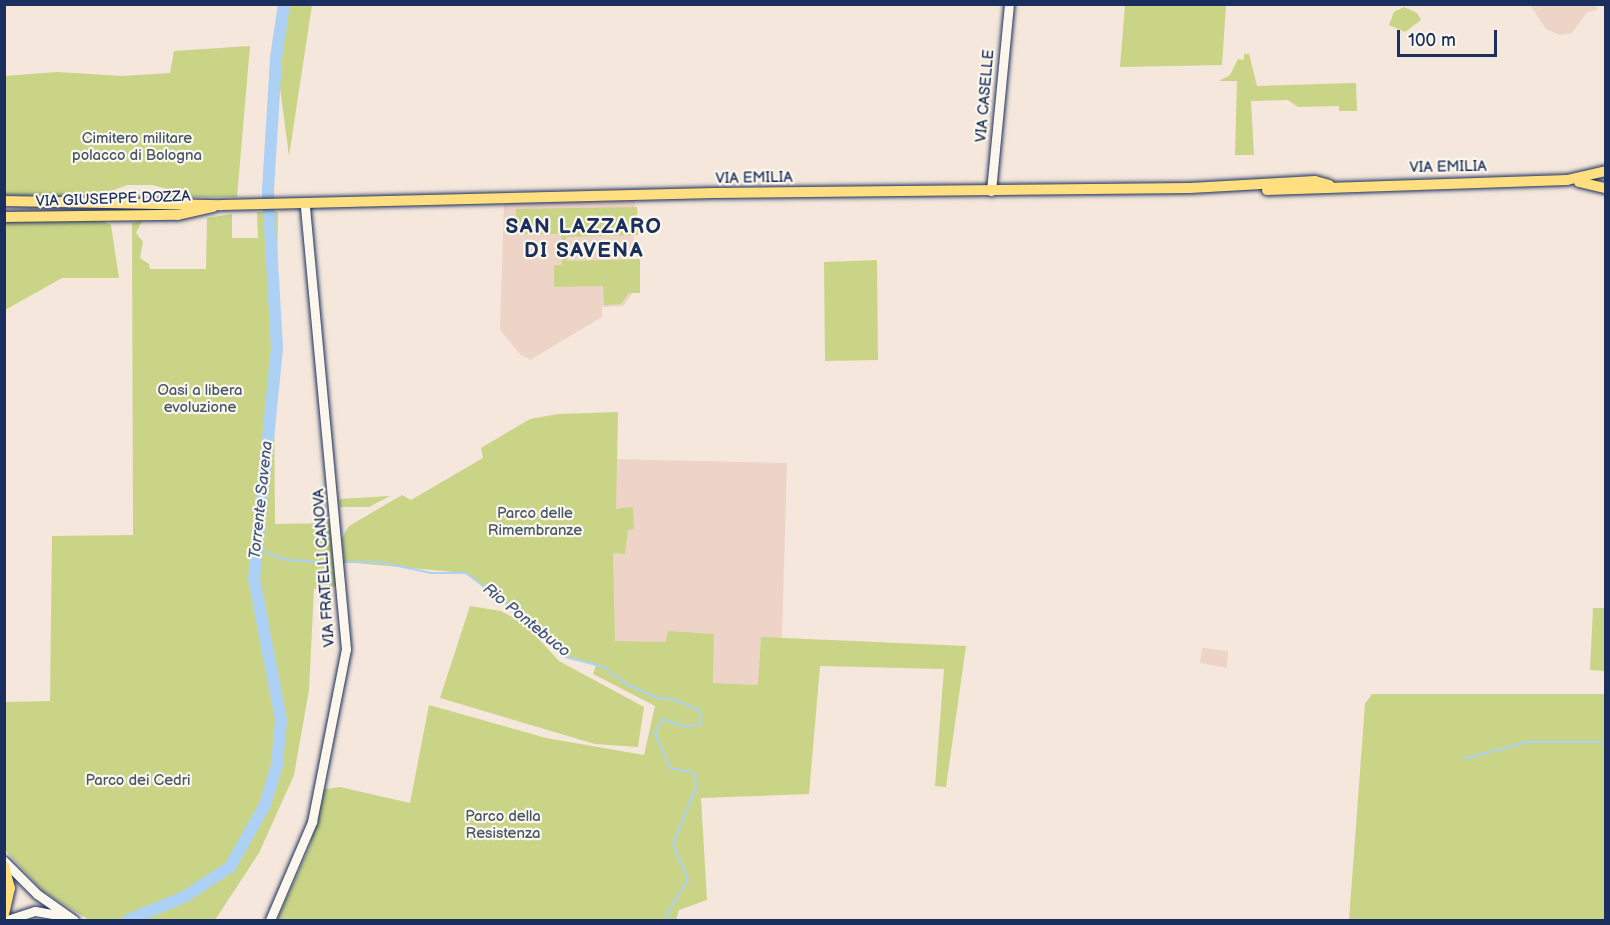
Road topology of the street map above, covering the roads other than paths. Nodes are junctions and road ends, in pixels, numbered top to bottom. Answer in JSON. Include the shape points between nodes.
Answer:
{"nodes":[{"id":1,"x":1009,"y":4,"type":"edge"},
{"id":2,"x":1605,"y":172,"type":"edge"},
{"id":3,"x":1567,"y":180,"type":"junction"},
{"id":4,"x":1605,"y":187,"type":"edge"},
{"id":5,"x":991,"y":190,"type":"junction"},
{"id":6,"x":4,"y":201,"type":"edge"},
{"id":7,"x":268,"y":203,"type":"joint"},
{"id":8,"x":305,"y":203,"type":"junction"},
{"id":9,"x":222,"y":205,"type":"junction"},
{"id":10,"x":4,"y":217,"type":"edge"},
{"id":11,"x":4,"y":861,"type":"edge"},
{"id":12,"x":4,"y":866,"type":"edge"},
{"id":13,"x":4,"y":913,"type":"edge"},
{"id":14,"x":72,"y":919,"type":"edge"},
{"id":15,"x":7,"y":921,"type":"edge"},
{"id":16,"x":270,"y":921,"type":"edge"}],
"edges":[{"from":1,"to":5,"type":"street","name":"VIA CASELLE"},
{"from":2,"to":3,"type":"main road","name":"VIA EMILIA"},
{"from":2,"to":4,"type":"main road"},
{"from":3,"to":4,"type":"main road","name":"VIA EMILIA"},
{"from":3,"to":5,"type":"main road","name":"VIA EMILIA","via":[[1329,185],[1315,181]]},
{"from":5,"to":8,"type":"main road","name":"VIA EMILIA"},
{"from":6,"to":9,"type":"main road","name":"VIA GIUSEPPE DOZZA"},
{"from":7,"to":8,"type":"main road","name":"VIA EMILIA"},
{"from":7,"to":9,"type":"main road","name":"VIA GIUSEPPE DOZZA"},
{"from":8,"to":16,"type":"street","name":"VIA FRATELLI CANOVA","via":[[346,650],[312,822]]},
{"from":9,"to":10,"type":"main road","name":"VIA GIUSEPPE DOZZA","via":[[178,215]]},
{"from":11,"to":14,"type":"street","via":[[37,894]]},
{"from":12,"to":13,"type":"main road","via":[[10,888]]},
{"from":14,"to":15,"type":"street","via":[[35,911]]}]}
